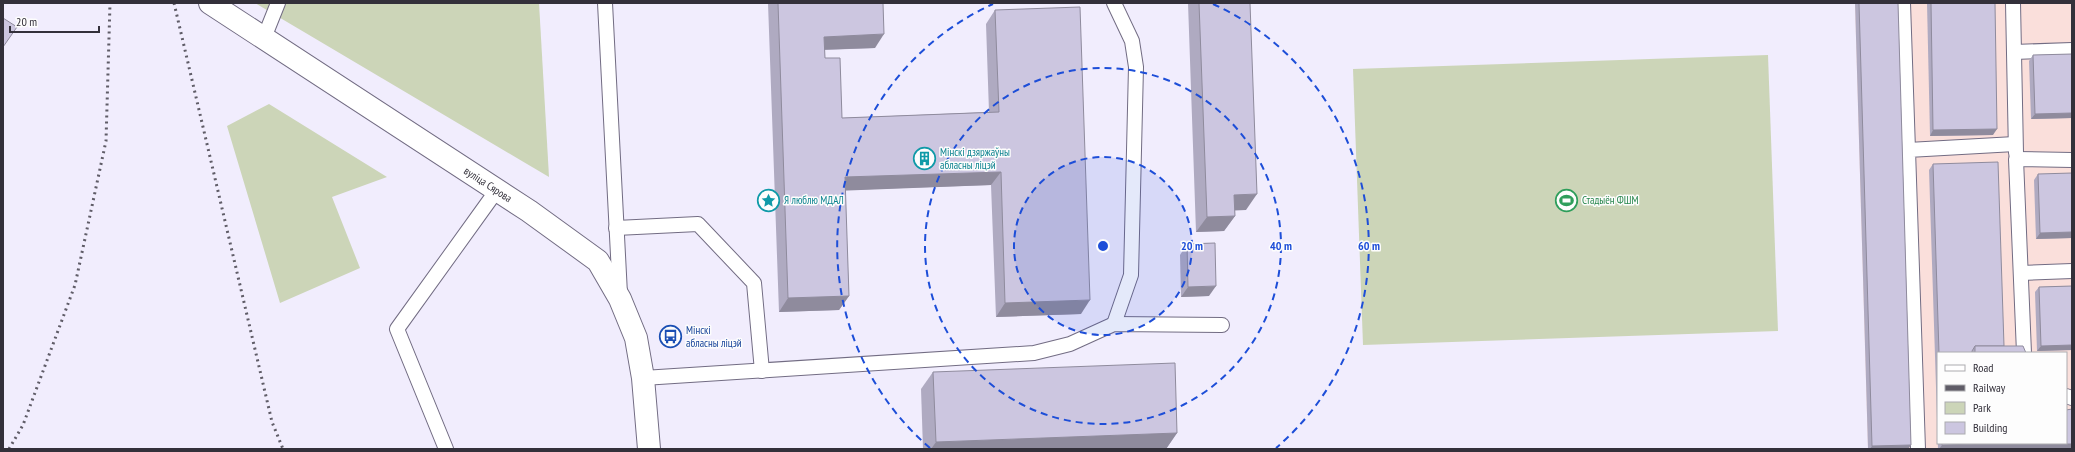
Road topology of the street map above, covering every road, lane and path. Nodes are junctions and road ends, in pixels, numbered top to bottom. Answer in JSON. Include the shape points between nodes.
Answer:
{"nodes":[{"id":1,"x":210,"y":3,"type":"edge"},
{"id":2,"x":278,"y":3,"type":"edge"},
{"id":3,"x":605,"y":3,"type":"edge"},
{"id":4,"x":1114,"y":3,"type":"edge"},
{"id":5,"x":1903,"y":3,"type":"edge"},
{"id":6,"x":2012,"y":3,"type":"edge"},
{"id":7,"x":264,"y":38,"type":"junction"},
{"id":8,"x":2072,"y":50,"type":"edge"},
{"id":9,"x":2014,"y":52,"type":"junction"},
{"id":10,"x":2015,"y":144,"type":"junction"},
{"id":11,"x":1908,"y":150,"type":"junction"},
{"id":12,"x":2016,"y":159,"type":"junction"},
{"id":13,"x":2072,"y":160,"type":"edge"},
{"id":14,"x":497,"y":190,"type":"junction"},
{"id":15,"x":616,"y":228,"type":"junction"},
{"id":16,"x":2072,"y":271,"type":"edge"},
{"id":17,"x":2021,"y":273,"type":"junction"},
{"id":18,"x":620,"y":298,"type":"junction"},
{"id":19,"x":1114,"y":324,"type":"junction"},
{"id":20,"x":1222,"y":326,"type":"dead end"},
{"id":21,"x":2024,"y":352,"type":"edge"},
{"id":22,"x":762,"y":371,"type":"junction"},
{"id":23,"x":643,"y":378,"type":"junction"},
{"id":24,"x":446,"y":449,"type":"edge"},
{"id":25,"x":649,"y":449,"type":"edge"},
{"id":26,"x":1918,"y":449,"type":"edge"}],
"edges":[{"from":1,"to":7,"type":"street","name":"вуліца Сярова"},
{"from":2,"to":7,"type":"lane"},
{"from":3,"to":15,"type":"lane"},
{"from":4,"to":19,"type":"lane","via":[[1132,41],[1136,67],[1131,275]]},
{"from":5,"to":11,"type":"lane"},
{"from":6,"to":9,"type":"lane"},
{"from":7,"to":14,"type":"street","name":"вуліца Сярова"},
{"from":8,"to":9,"type":"lane"},
{"from":9,"to":10,"type":"lane"},
{"from":10,"to":11,"type":"lane"},
{"from":10,"to":12,"type":"lane"},
{"from":11,"to":26,"type":"lane"},
{"from":12,"to":13,"type":"lane"},
{"from":12,"to":17,"type":"lane"},
{"from":14,"to":18,"type":"street","name":"вуліца Сярова","via":[[598,261]]},
{"from":14,"to":24,"type":"lane","via":[[397,329]]},
{"from":15,"to":18,"type":"lane"},
{"from":15,"to":22,"type":"lane","via":[[698,224],[754,283]]},
{"from":16,"to":17,"type":"lane"},
{"from":17,"to":21,"type":"lane"},
{"from":18,"to":23,"type":"street","name":"вуліца Сярова","via":[[636,338]]},
{"from":19,"to":20,"type":"lane"},
{"from":19,"to":22,"type":"lane","via":[[1070,344],[1034,353]]},
{"from":22,"to":23,"type":"lane"},
{"from":23,"to":25,"type":"street","name":"вуліца Сярова"}]}
